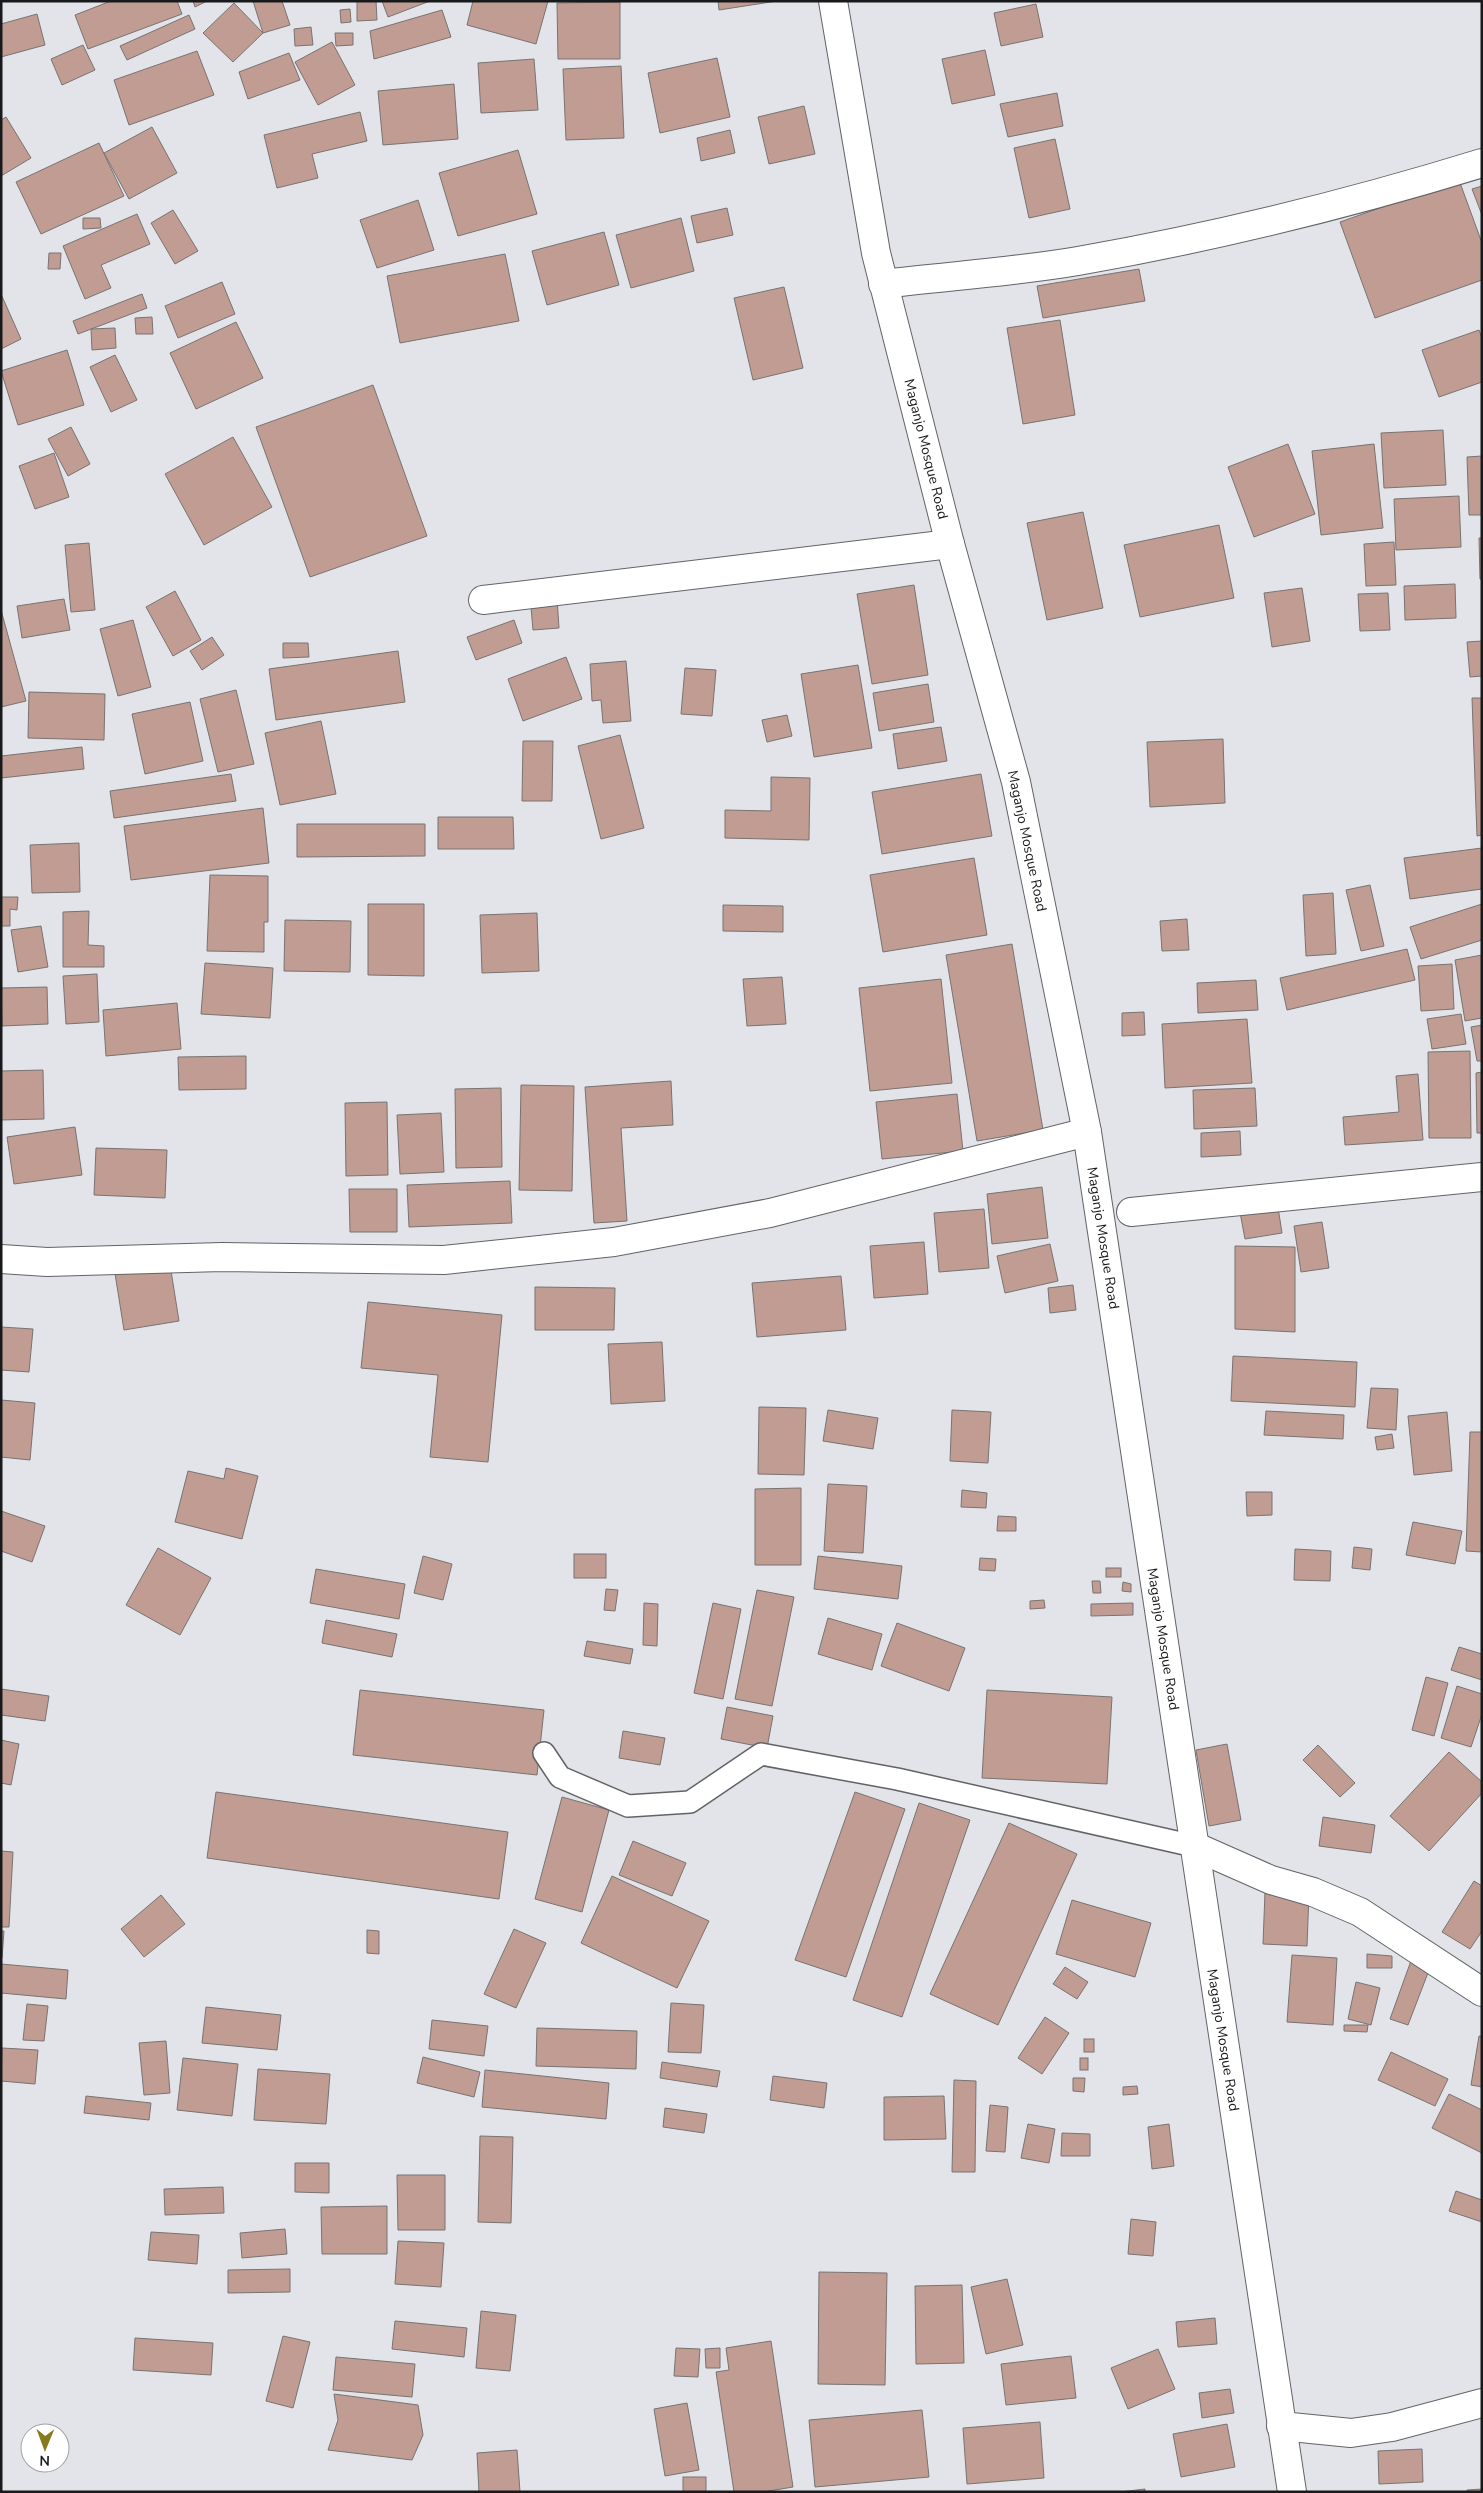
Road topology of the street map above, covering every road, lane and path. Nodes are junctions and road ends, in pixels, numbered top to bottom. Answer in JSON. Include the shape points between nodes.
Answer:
{"nodes":[{"id":1,"x":833,"y":1,"type":"edge"},
{"id":2,"x":1482,"y":163,"type":"edge"},
{"id":3,"x":883,"y":284,"type":"junction"},
{"id":4,"x":950,"y":544,"type":"junction"},
{"id":5,"x":483,"y":600,"type":"dead end"},
{"id":6,"x":1087,"y":1132,"type":"junction"},
{"id":7,"x":1482,"y":1177,"type":"edge"},
{"id":8,"x":1131,"y":1212,"type":"dead end"},
{"id":9,"x":1,"y":1259,"type":"edge"},
{"id":10,"x":544,"y":1754,"type":"dead end"},
{"id":11,"x":1194,"y":1846,"type":"junction"},
{"id":12,"x":1482,"y":1992,"type":"edge"},
{"id":13,"x":1482,"y":2403,"type":"edge"},
{"id":14,"x":1281,"y":2426,"type":"junction"},
{"id":15,"x":1292,"y":2492,"type":"edge"}],
"edges":[{"from":1,"to":3,"type":"street","name":"Maganjo Mosque Road"},
{"from":2,"to":3,"type":"street","via":[[1372,197],[1259,226],[1077,261]]},
{"from":3,"to":4,"type":"street","name":"Maganjo Mosque Road"},
{"from":4,"to":5,"type":"street"},
{"from":4,"to":6,"type":"street","name":"Maganjo Mosque Road","via":[[1016,782]]},
{"from":6,"to":9,"type":"street","via":[[770,1213],[614,1242],[444,1260],[222,1257],[47,1262]]},
{"from":6,"to":11,"type":"street","name":"Maganjo Mosque Road"},
{"from":7,"to":8,"type":"street"},
{"from":10,"to":11,"type":"lane","via":[[560,1777],[628,1806],[690,1802],[761,1754],[897,1779]]},
{"from":11,"to":12,"type":"street","via":[[1271,1880],[1313,1892],[1360,1912]]},
{"from":11,"to":14,"type":"street","name":"Maganjo Mosque Road"},
{"from":13,"to":14,"type":"street","via":[[1392,2427],[1351,2433]]},
{"from":14,"to":15,"type":"street","name":"Maganjo Mosque Road"}]}
